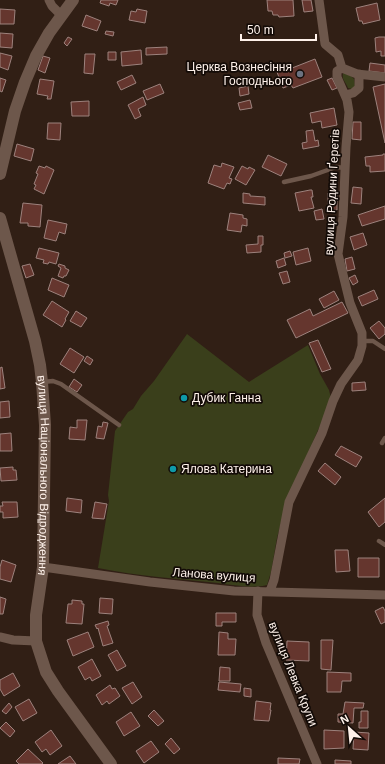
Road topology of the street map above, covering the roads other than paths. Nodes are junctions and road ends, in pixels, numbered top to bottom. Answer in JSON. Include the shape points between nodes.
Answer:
{"nodes":[{"id":1,"x":49,"y":0,"type":"edge"},
{"id":2,"x":73,"y":0,"type":"edge"},
{"id":3,"x":319,"y":0,"type":"edge"},
{"id":4,"x":62,"y":16,"type":"junction"},
{"id":5,"x":342,"y":68,"type":"junction"},
{"id":6,"x":359,"y":74,"type":"junction"},
{"id":7,"x":385,"y":77,"type":"edge"},
{"id":8,"x":345,"y":95,"type":"junction"},
{"id":9,"x":345,"y":168,"type":"junction"},
{"id":10,"x":0,"y":174,"type":"edge"},
{"id":11,"x":284,"y":182,"type":"dead end"},
{"id":12,"x":0,"y":218,"type":"edge"},
{"id":13,"x":4,"y":253,"type":"edge"},
{"id":14,"x":362,"y":341,"type":"junction"},
{"id":15,"x":385,"y":349,"type":"edge"},
{"id":16,"x":42,"y":382,"type":"junction"},
{"id":17,"x":119,"y":425,"type":"dead end"},
{"id":18,"x":385,"y":438,"type":"edge"},
{"id":19,"x":382,"y":443,"type":"dead end"},
{"id":20,"x":379,"y":541,"type":"dead end"},
{"id":21,"x":385,"y":545,"type":"edge"},
{"id":22,"x":42,"y":567,"type":"junction"},
{"id":23,"x":258,"y":591,"type":"junction"},
{"id":24,"x":270,"y":591,"type":"junction"},
{"id":25,"x":385,"y":595,"type":"edge"},
{"id":26,"x":0,"y":637,"type":"edge"},
{"id":27,"x":36,"y":641,"type":"junction"},
{"id":28,"x":111,"y":764,"type":"edge"},
{"id":29,"x":317,"y":764,"type":"edge"}],
"edges":[{"from":1,"to":4,"type":"street"},
{"from":2,"to":4,"type":"street"},
{"from":3,"to":5,"type":"street","via":[[325,44],[338,55]]},
{"from":4,"to":10,"type":"street","via":[[36,56],[25,82],[15,111]]},
{"from":5,"to":6,"type":"street"},
{"from":5,"to":8,"type":"street","name":"вулиця Родини Ґеретів","via":[[337,71],[337,77]]},
{"from":6,"to":7,"type":"street"},
{"from":6,"to":8,"type":"street","via":[[359,88]]},
{"from":8,"to":9,"type":"street","name":"вулиця Родини Ґеретів","via":[[349,112]]},
{"from":9,"to":11,"type":"lane","via":[[336,167]]},
{"from":9,"to":14,"type":"street","name":"вулиця Родини Ґеретів","via":[[338,254],[350,303],[362,333]]},
{"from":12,"to":13,"type":"street","name":"вулиця Національного Відродження"},
{"from":13,"to":16,"type":"street","name":"вулиця Національного Відродження","via":[[34,341]]},
{"from":14,"to":15,"type":"lane","via":[[373,341]]},
{"from":14,"to":24,"type":"street","name":"вулиця Родини Ґеретів","via":[[358,360],[341,384],[322,434],[289,502]]},
{"from":16,"to":17,"type":"lane","via":[[53,381],[61,384]]},
{"from":16,"to":22,"type":"street","name":"вулиця Національного Відродження","via":[[45,425]]},
{"from":18,"to":19,"type":"lane"},
{"from":20,"to":21,"type":"lane"},
{"from":22,"to":23,"type":"street","name":"Ланова вулиця","via":[[150,582]]},
{"from":22,"to":27,"type":"street","name":"вулиця Національного Відродження","via":[[36,615]]},
{"from":23,"to":24,"type":"street","name":"Ланова вулиця"},
{"from":23,"to":29,"type":"street","name":"вулиця Левка Крупи","via":[[257,615],[266,643]]},
{"from":24,"to":25,"type":"street","name":"Ланова вулиця"},
{"from":26,"to":27,"type":"street"},
{"from":27,"to":28,"type":"street","name":"вулиця Національного Відродження","via":[[46,672]]}]}
